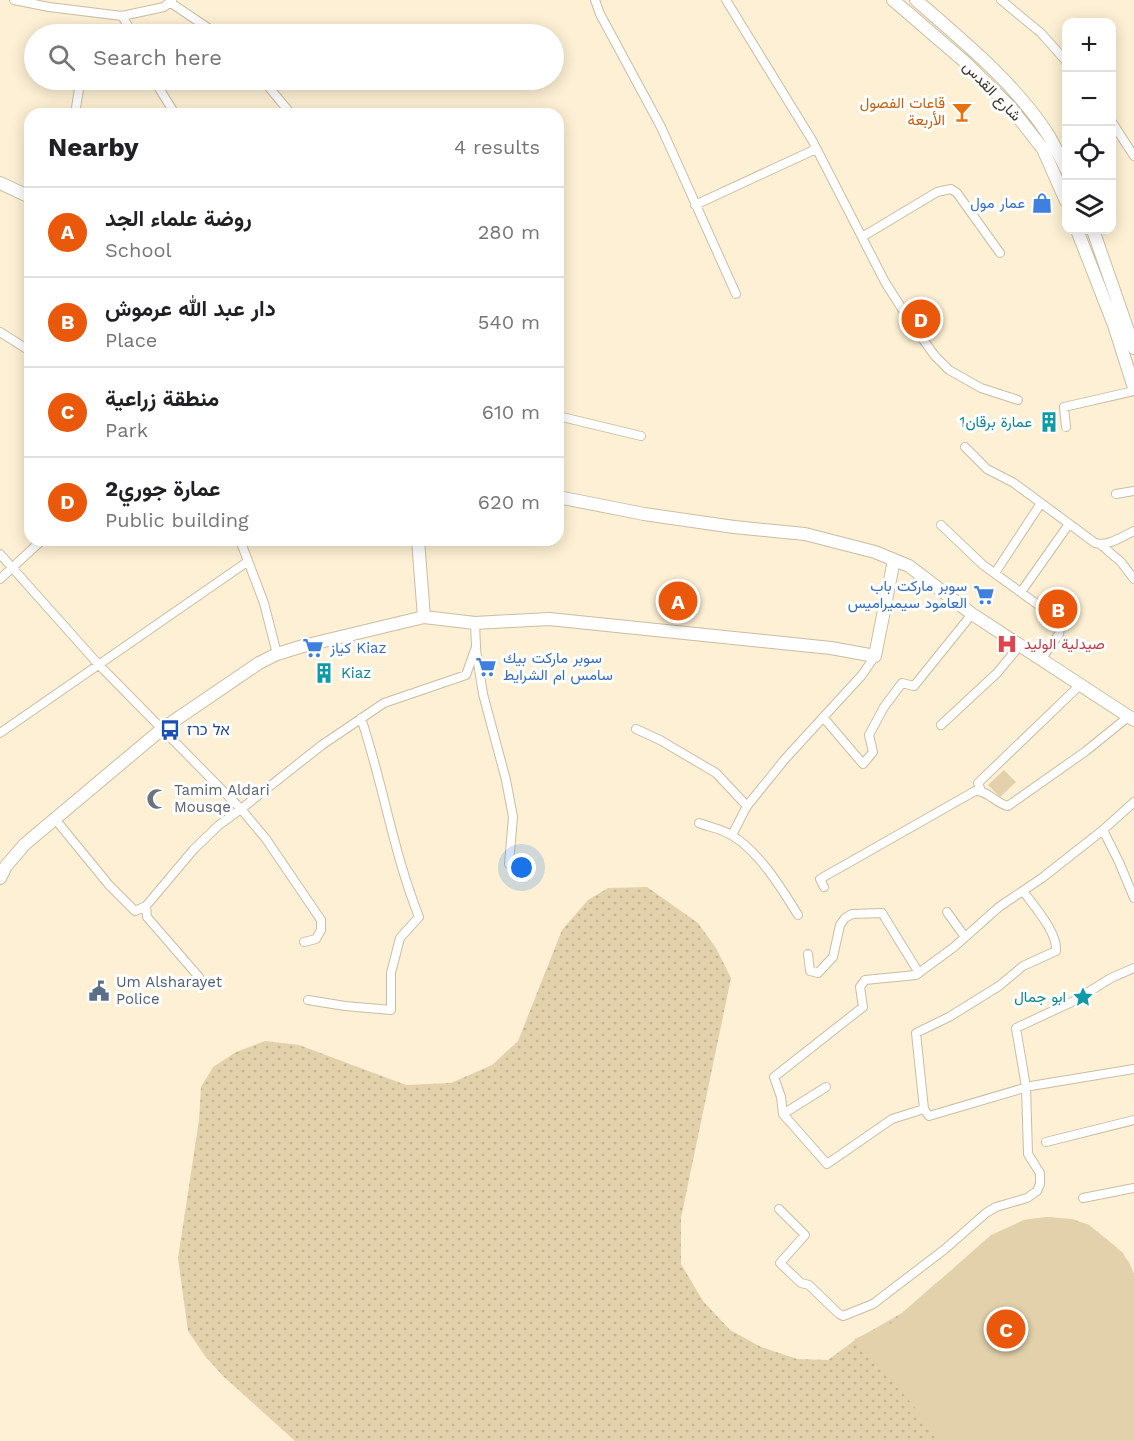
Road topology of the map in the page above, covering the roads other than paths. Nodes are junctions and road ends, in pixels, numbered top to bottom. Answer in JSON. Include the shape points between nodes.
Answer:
{"nodes":[{"id":1,"x":14,"y":0,"type":"edge"},
{"id":2,"x":595,"y":0,"type":"edge"},
{"id":3,"x":726,"y":0,"type":"edge"},
{"id":4,"x":892,"y":0,"type":"edge"},
{"id":5,"x":916,"y":0,"type":"edge"},
{"id":6,"x":1002,"y":0,"type":"edge"},
{"id":7,"x":172,"y":1,"type":"edge"},
{"id":8,"x":122,"y":16,"type":"junction"},
{"id":9,"x":127,"y":24,"type":"edge"},
{"id":10,"x":203,"y":24,"type":"edge"},
{"id":11,"x":1062,"y":57,"type":"edge"},
{"id":12,"x":79,"y":90,"type":"edge"},
{"id":13,"x":160,"y":90,"type":"edge"},
{"id":14,"x":271,"y":90,"type":"edge"},
{"id":15,"x":76,"y":108,"type":"edge"},
{"id":16,"x":170,"y":108,"type":"edge"},
{"id":17,"x":286,"y":108,"type":"edge"},
{"id":18,"x":1115,"y":126,"type":"edge"},
{"id":19,"x":816,"y":149,"type":"junction"},
{"id":20,"x":1134,"y":156,"type":"edge"},
{"id":21,"x":1062,"y":162,"type":"edge"},
{"id":22,"x":0,"y":183,"type":"edge"},
{"id":23,"x":1062,"y":192,"type":"edge"},
{"id":24,"x":24,"y":194,"type":"edge"},
{"id":25,"x":695,"y":206,"type":"junction"},
{"id":26,"x":1079,"y":234,"type":"edge"},
{"id":27,"x":1094,"y":234,"type":"edge"},
{"id":28,"x":862,"y":237,"type":"junction"},
{"id":29,"x":1000,"y":253,"type":"dead end"},
{"id":30,"x":736,"y":294,"type":"dead end"},
{"id":31,"x":0,"y":332,"type":"edge"},
{"id":32,"x":24,"y":347,"type":"edge"},
{"id":33,"x":1134,"y":348,"type":"edge"},
{"id":34,"x":1134,"y":390,"type":"edge"},
{"id":35,"x":1018,"y":400,"type":"dead end"},
{"id":36,"x":564,"y":417,"type":"edge"},
{"id":37,"x":1066,"y":428,"type":"dead end"},
{"id":38,"x":641,"y":436,"type":"dead end"},
{"id":39,"x":965,"y":447,"type":"dead end"},
{"id":40,"x":1134,"y":491,"type":"edge"},
{"id":41,"x":1116,"y":494,"type":"dead end"},
{"id":42,"x":564,"y":498,"type":"edge"},
{"id":43,"x":1041,"y":503,"type":"junction"},
{"id":44,"x":1069,"y":524,"type":"junction"},
{"id":45,"x":941,"y":525,"type":"dead end"},
{"id":46,"x":1134,"y":531,"type":"edge"},
{"id":47,"x":1100,"y":544,"type":"junction"},
{"id":48,"x":36,"y":546,"type":"edge"},
{"id":49,"x":242,"y":546,"type":"edge"},
{"id":50,"x":418,"y":546,"type":"edge"},
{"id":51,"x":0,"y":554,"type":"edge"},
{"id":52,"x":894,"y":560,"type":"junction"},
{"id":53,"x":247,"y":562,"type":"junction"},
{"id":54,"x":12,"y":568,"type":"junction"},
{"id":55,"x":995,"y":573,"type":"junction"},
{"id":56,"x":0,"y":579,"type":"edge"},
{"id":57,"x":1134,"y":579,"type":"edge"},
{"id":58,"x":1021,"y":592,"type":"junction"},
{"id":59,"x":972,"y":614,"type":"junction"},
{"id":60,"x":424,"y":617,"type":"junction"},
{"id":61,"x":475,"y":622,"type":"junction"},
{"id":62,"x":1021,"y":644,"type":"junction"},
{"id":63,"x":476,"y":647,"type":"junction"},
{"id":64,"x":277,"y":654,"type":"junction"},
{"id":65,"x":875,"y":656,"type":"junction"},
{"id":66,"x":1042,"y":658,"type":"junction"},
{"id":67,"x":99,"y":665,"type":"junction"},
{"id":68,"x":1080,"y":685,"type":"junction"},
{"id":69,"x":823,"y":717,"type":"junction"},
{"id":70,"x":361,"y":718,"type":"junction"},
{"id":71,"x":1131,"y":718,"type":"edge"},
{"id":72,"x":941,"y":725,"type":"dead end"},
{"id":73,"x":162,"y":729,"type":"junction"},
{"id":74,"x":636,"y":729,"type":"dead end"},
{"id":75,"x":0,"y":732,"type":"edge"},
{"id":76,"x":981,"y":791,"type":"junction"},
{"id":77,"x":1134,"y":802,"type":"edge"},
{"id":78,"x":747,"y":806,"type":"junction"},
{"id":79,"x":241,"y":809,"type":"junction"},
{"id":80,"x":55,"y":819,"type":"junction"},
{"id":81,"x":699,"y":823,"type":"dead end"},
{"id":82,"x":1103,"y":830,"type":"junction"},
{"id":83,"x":732,"y":835,"type":"junction"},
{"id":84,"x":508,"y":864,"type":"dead end"},
{"id":85,"x":0,"y":878,"type":"edge"},
{"id":86,"x":824,"y":887,"type":"dead end"},
{"id":87,"x":1023,"y":891,"type":"junction"},
{"id":88,"x":1134,"y":898,"type":"edge"},
{"id":89,"x":146,"y":906,"type":"junction"},
{"id":90,"x":947,"y":912,"type":"dead end"},
{"id":91,"x":798,"y":915,"type":"dead end"},
{"id":92,"x":965,"y":937,"type":"junction"},
{"id":93,"x":304,"y":942,"type":"dead end"},
{"id":94,"x":808,"y":954,"type":"dead end"},
{"id":95,"x":1134,"y":968,"type":"edge"},
{"id":96,"x":919,"y":973,"type":"junction"},
{"id":97,"x":200,"y":977,"type":"dead end"},
{"id":98,"x":308,"y":1000,"type":"dead end"},
{"id":99,"x":1134,"y":1069,"type":"edge"},
{"id":100,"x":826,"y":1087,"type":"dead end"},
{"id":101,"x":1026,"y":1087,"type":"junction"},
{"id":102,"x":924,"y":1109,"type":"junction"},
{"id":103,"x":783,"y":1114,"type":"junction"},
{"id":104,"x":1134,"y":1120,"type":"edge"},
{"id":105,"x":1046,"y":1142,"type":"dead end"},
{"id":106,"x":1134,"y":1188,"type":"edge"},
{"id":107,"x":1083,"y":1198,"type":"dead end"},
{"id":108,"x":779,"y":1209,"type":"dead end"}],
"edges":[{"from":1,"to":8,"type":"street"},
{"from":2,"to":25,"type":"street","via":[[661,127]]},
{"from":3,"to":19,"type":"street"},
{"from":4,"to":23,"type":"street","name":"شارع القدس","via":[[965,62],[1011,108],[1043,149]]},
{"from":5,"to":21,"type":"street","name":"شارع القدس","via":[[1017,94]]},
{"from":6,"to":11,"type":"street"},
{"from":7,"to":8,"type":"street","via":[[152,11]]},
{"from":7,"to":10,"type":"street"},
{"from":8,"to":9,"type":"street"},
{"from":12,"to":15,"type":"street"},
{"from":13,"to":16,"type":"street"},
{"from":14,"to":17,"type":"street"},
{"from":18,"to":20,"type":"street"},
{"from":19,"to":25,"type":"street"},
{"from":19,"to":28,"type":"street"},
{"from":22,"to":24,"type":"street"},
{"from":25,"to":30,"type":"street"},
{"from":26,"to":34,"type":"street"},
{"from":27,"to":33,"type":"street"},
{"from":28,"to":29,"type":"street","via":[[937,192],[951,189]]},
{"from":28,"to":35,"type":"street","via":[[885,282],[935,356],[949,370],[981,388]]},
{"from":31,"to":32,"type":"street"},
{"from":34,"to":37,"type":"street","via":[[1064,407]]},
{"from":36,"to":38,"type":"street"},
{"from":39,"to":43,"type":"street","via":[[987,469]]},
{"from":40,"to":41,"type":"street"},
{"from":42,"to":52,"type":"street","via":[[644,514],[805,534]]},
{"from":43,"to":44,"type":"street"},
{"from":43,"to":55,"type":"street"},
{"from":44,"to":47,"type":"street"},
{"from":44,"to":58,"type":"street"},
{"from":45,"to":55,"type":"street"},
{"from":46,"to":47,"type":"street"},
{"from":47,"to":57,"type":"street"},
{"from":48,"to":54,"type":"street"},
{"from":49,"to":53,"type":"street"},
{"from":50,"to":60,"type":"street"},
{"from":51,"to":54,"type":"street"},
{"from":52,"to":59,"type":"street","via":[[909,566]]},
{"from":52,"to":65,"type":"street"},
{"from":53,"to":64,"type":"street","via":[[264,603]]},
{"from":53,"to":67,"type":"street"},
{"from":54,"to":56,"type":"street"},
{"from":54,"to":67,"type":"street"},
{"from":55,"to":58,"type":"street"},
{"from":58,"to":66,"type":"street","via":[[1061,624],[1059,634]]},
{"from":59,"to":62,"type":"street"},
{"from":59,"to":69,"type":"street","via":[[914,686],[903,683],[884,707],[869,735],[873,752],[863,764]]},
{"from":60,"to":61,"type":"street"},
{"from":60,"to":64,"type":"street"},
{"from":61,"to":63,"type":"street"},
{"from":61,"to":65,"type":"street","via":[[549,619]]},
{"from":62,"to":66,"type":"street"},
{"from":62,"to":72,"type":"street","via":[[997,673]]},
{"from":63,"to":70,"type":"street","via":[[466,675],[384,703]]},
{"from":63,"to":84,"type":"street","via":[[483,694],[513,817]]},
{"from":64,"to":73,"type":"street"},
{"from":65,"to":69,"type":"street"},
{"from":66,"to":68,"type":"street"},
{"from":67,"to":73,"type":"street"},
{"from":67,"to":75,"type":"street"},
{"from":68,"to":71,"type":"street"},
{"from":68,"to":76,"type":"street","via":[[978,783]]},
{"from":69,"to":78,"type":"street"},
{"from":70,"to":79,"type":"street"},
{"from":70,"to":98,"type":"street","via":[[376,761],[405,882],[419,917],[400,938],[391,973],[391,1010]]},
{"from":71,"to":76,"type":"street","via":[[1008,806],[1000,805]]},
{"from":73,"to":79,"type":"street"},
{"from":73,"to":80,"type":"street"},
{"from":74,"to":78,"type":"street","via":[[716,772]]},
{"from":76,"to":86,"type":"street","via":[[820,879]]},
{"from":77,"to":82,"type":"street"},
{"from":78,"to":83,"type":"street"},
{"from":79,"to":89,"type":"street","via":[[194,849]]},
{"from":79,"to":93,"type":"street","via":[[321,920],[316,939]]},
{"from":80,"to":85,"type":"street","via":[[25,844]]},
{"from":80,"to":89,"type":"street","via":[[135,911]]},
{"from":81,"to":83,"type":"street"},
{"from":82,"to":87,"type":"street"},
{"from":82,"to":88,"type":"street"},
{"from":83,"to":91,"type":"street","via":[[781,887]]},
{"from":87,"to":92,"type":"street"},
{"from":87,"to":102,"type":"street","via":[[1057,943],[1056,951],[1023,966],[999,986],[916,1034]]},
{"from":89,"to":97,"type":"street","via":[[147,917]]},
{"from":90,"to":92,"type":"street"},
{"from":92,"to":96,"type":"street"},
{"from":94,"to":96,"type":"street","via":[[810,971],[818,973],[833,957],[840,924],[845,918],[852,914],[882,914]]},
{"from":95,"to":101,"type":"street","via":[[1016,1028]]},
{"from":96,"to":103,"type":"street","via":[[863,982],[863,1007],[774,1077]]},
{"from":99,"to":101,"type":"street"},
{"from":100,"to":103,"type":"street"},
{"from":101,"to":102,"type":"street","via":[[929,1116]]},
{"from":101,"to":108,"type":"street","via":[[1028,1154],[1040,1173],[1037,1191],[986,1213],[873,1304],[843,1316],[838,1314],[780,1263],[805,1235]]},
{"from":102,"to":103,"type":"street","via":[[892,1119],[827,1164]]},
{"from":104,"to":105,"type":"street"},
{"from":106,"to":107,"type":"street"}]}
